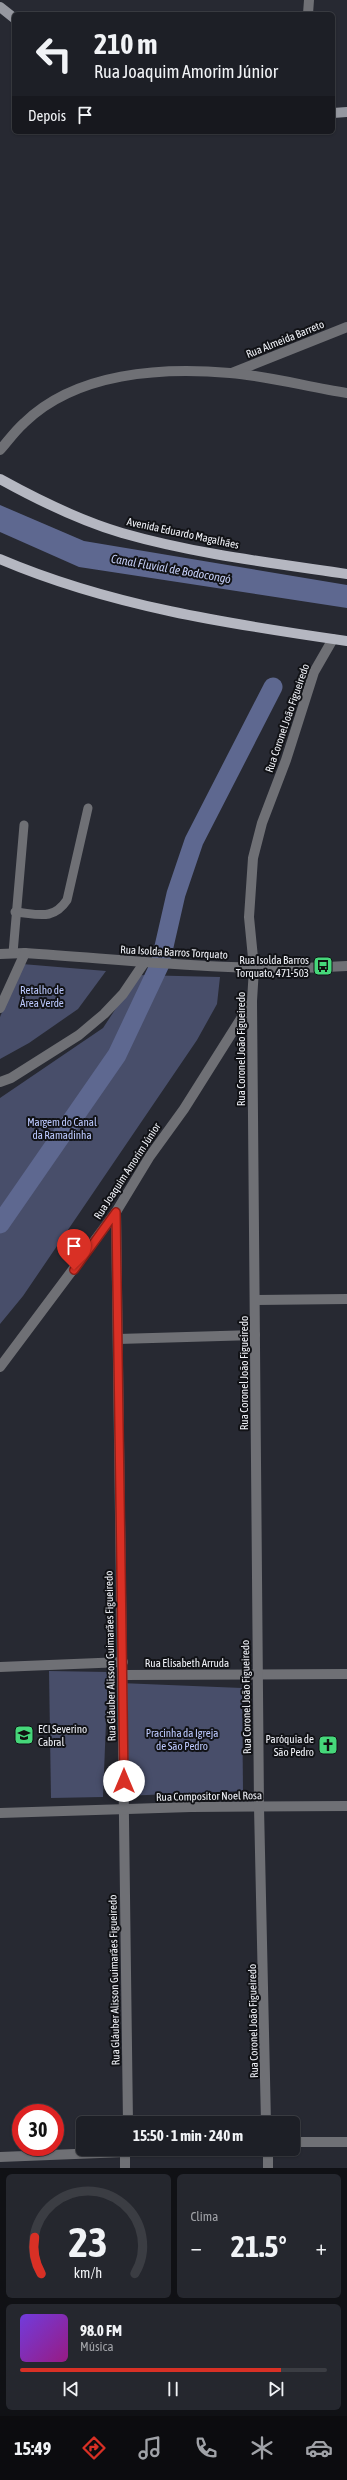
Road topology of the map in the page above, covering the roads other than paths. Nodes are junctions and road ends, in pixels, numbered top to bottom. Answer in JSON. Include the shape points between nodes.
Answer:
{"nodes":[{"id":1,"x":309,"y":0,"type":"edge"},
{"id":2,"x":0,"y":7,"type":"edge"},
{"id":3,"x":308,"y":12,"type":"edge"},
{"id":4,"x":12,"y":16,"type":"edge"},
{"id":5,"x":347,"y":112,"type":"edge"},
{"id":6,"x":335,"y":113,"type":"edge"},
{"id":7,"x":347,"y":327,"type":"edge"},
{"id":8,"x":232,"y":373,"type":"junction"},
{"id":9,"x":347,"y":393,"type":"edge"},
{"id":10,"x":0,"y":450,"type":"edge"},
{"id":11,"x":0,"y":479,"type":"edge"},
{"id":12,"x":0,"y":559,"type":"edge"},
{"id":13,"x":347,"y":574,"type":"edge"},
{"id":14,"x":333,"y":639,"type":"junction"},
{"id":15,"x":347,"y":641,"type":"edge"},
{"id":16,"x":88,"y":808,"type":"dead end"},
{"id":17,"x":24,"y":825,"type":"dead end"},
{"id":18,"x":15,"y":912,"type":"junction"},
{"id":19,"x":13,"y":953,"type":"junction"},
{"id":20,"x":25,"y":953,"type":"junction"},
{"id":21,"x":0,"y":954,"type":"edge"},
{"id":22,"x":144,"y":963,"type":"junction"},
{"id":23,"x":347,"y":966,"type":"edge"},
{"id":24,"x":254,"y":968,"type":"junction"},
{"id":25,"x":252,"y":1001,"type":"junction"},
{"id":26,"x":0,"y":1008,"type":"edge"},
{"id":27,"x":0,"y":1082,"type":"edge"},
{"id":28,"x":116,"y":1212,"type":"junction"},
{"id":29,"x":347,"y":1299,"type":"edge"},
{"id":30,"x":256,"y":1300,"type":"junction"},
{"id":31,"x":255,"y":1335,"type":"junction"},
{"id":32,"x":118,"y":1339,"type":"junction"},
{"id":33,"x":0,"y":1367,"type":"edge"},
{"id":34,"x":123,"y":1662,"type":"junction"},
{"id":35,"x":0,"y":1667,"type":"edge"},
{"id":36,"x":258,"y":1674,"type":"junction"},
{"id":37,"x":347,"y":1674,"type":"edge"},
{"id":38,"x":123,"y":1675,"type":"junction"},
{"id":39,"x":347,"y":1806,"type":"edge"},
{"id":40,"x":259,"y":1807,"type":"junction"},
{"id":41,"x":124,"y":1810,"type":"junction"},
{"id":42,"x":0,"y":1813,"type":"edge"},
{"id":43,"x":128,"y":2116,"type":"edge"},
{"id":44,"x":266,"y":2116,"type":"edge"},
{"id":45,"x":300,"y":2142,"type":"edge"},
{"id":46,"x":347,"y":2142,"type":"edge"},
{"id":47,"x":76,"y":2153,"type":"edge"},
{"id":48,"x":125,"y":2156,"type":"edge"},
{"id":49,"x":268,"y":2156,"type":"edge"},
{"id":50,"x":0,"y":2157,"type":"edge"},
{"id":51,"x":126,"y":2168,"type":"edge"},
{"id":52,"x":268,"y":2168,"type":"edge"}],
"edges":[{"from":1,"to":3,"type":"street"},
{"from":2,"to":4,"type":"main road"},
{"from":5,"to":6,"type":"main road"},
{"from":7,"to":8,"type":"street","name":"Rua Almeida Barreto"},
{"from":8,"to":9,"type":"street"},
{"from":8,"to":10,"type":"street","via":[[155,373],[120,377],[88,386],[58,398],[24,422]]},
{"from":11,"to":13,"type":"main road","name":"Avenida Eduardo Magalhães","via":[[55,506],[121,532],[212,553]]},
{"from":12,"to":14,"type":"main road","via":[[62,582],[163,611]]},
{"from":14,"to":15,"type":"main road"},
{"from":14,"to":24,"type":"street","name":"Rua Coronel João Figueiredo","via":[[314,672],[286,760],[262,823],[253,858],[249,917]]},
{"from":16,"to":18,"type":"lane","via":[[68,900],[60,911],[46,915]]},
{"from":17,"to":18,"type":"lane"},
{"from":18,"to":19,"type":"lane"},
{"from":19,"to":20,"type":"street","name":"Rua Isolda Barros Torquato"},
{"from":19,"to":21,"type":"street","name":"Rua Isolda Barros Torquato"},
{"from":20,"to":22,"type":"street","name":"Rua Isolda Barros Torquato"},
{"from":20,"to":26,"type":"street"},
{"from":22,"to":24,"type":"street","name":"Rua Isolda Barros Torquato"},
{"from":22,"to":27,"type":"street","via":[[124,994],[89,1026],[11,1078]]},
{"from":23,"to":24,"type":"street","name":"Rua Isolda Barros Torquato"},
{"from":24,"to":25,"type":"street","name":"Rua Coronel João Figueiredo"},
{"from":25,"to":28,"type":"street","name":"Rua Joaquim Amorim Júnior"},
{"from":25,"to":30,"type":"street","name":"Rua Coronel João Figueiredo"},
{"from":28,"to":32,"type":"street","name":"Rua Gláuber Alisson Guimarães Figueiredo"},
{"from":28,"to":33,"type":"street","name":"Rua Joaquim Amorim Júnior"},
{"from":29,"to":30,"type":"street"},
{"from":30,"to":31,"type":"street","name":"Rua Coronel João Figueiredo"},
{"from":31,"to":32,"type":"street"},
{"from":31,"to":36,"type":"street","name":"Rua Coronel João Figueiredo"},
{"from":32,"to":34,"type":"street","name":"Rua Gláuber Alisson Guimarães Figueiredo"},
{"from":34,"to":35,"type":"street"},
{"from":34,"to":38,"type":"street","name":"Rua Gláuber Alisson Guimarães Figueiredo"},
{"from":36,"to":37,"type":"street","name":"Rua Elisabeth Arruda"},
{"from":36,"to":38,"type":"street","name":"Rua Elisabeth Arruda"},
{"from":36,"to":40,"type":"street","name":"Rua Coronel João Figueiredo"},
{"from":38,"to":41,"type":"street","name":"Rua Gláuber Alisson Guimarães Figueiredo"},
{"from":39,"to":40,"type":"street","name":"Rua Compositor Noel Rosa"},
{"from":40,"to":41,"type":"street","name":"Rua Compositor Noel Rosa"},
{"from":40,"to":44,"type":"street","name":"Rua Coronel João Figueiredo"},
{"from":41,"to":42,"type":"street","name":"Rua Compositor Noel Rosa"},
{"from":41,"to":43,"type":"street","name":"Rua Gláuber Alisson Guimarães Figueiredo"},
{"from":45,"to":46,"type":"street"},
{"from":47,"to":50,"type":"street"},
{"from":48,"to":51,"type":"street"},
{"from":49,"to":52,"type":"street"}]}
